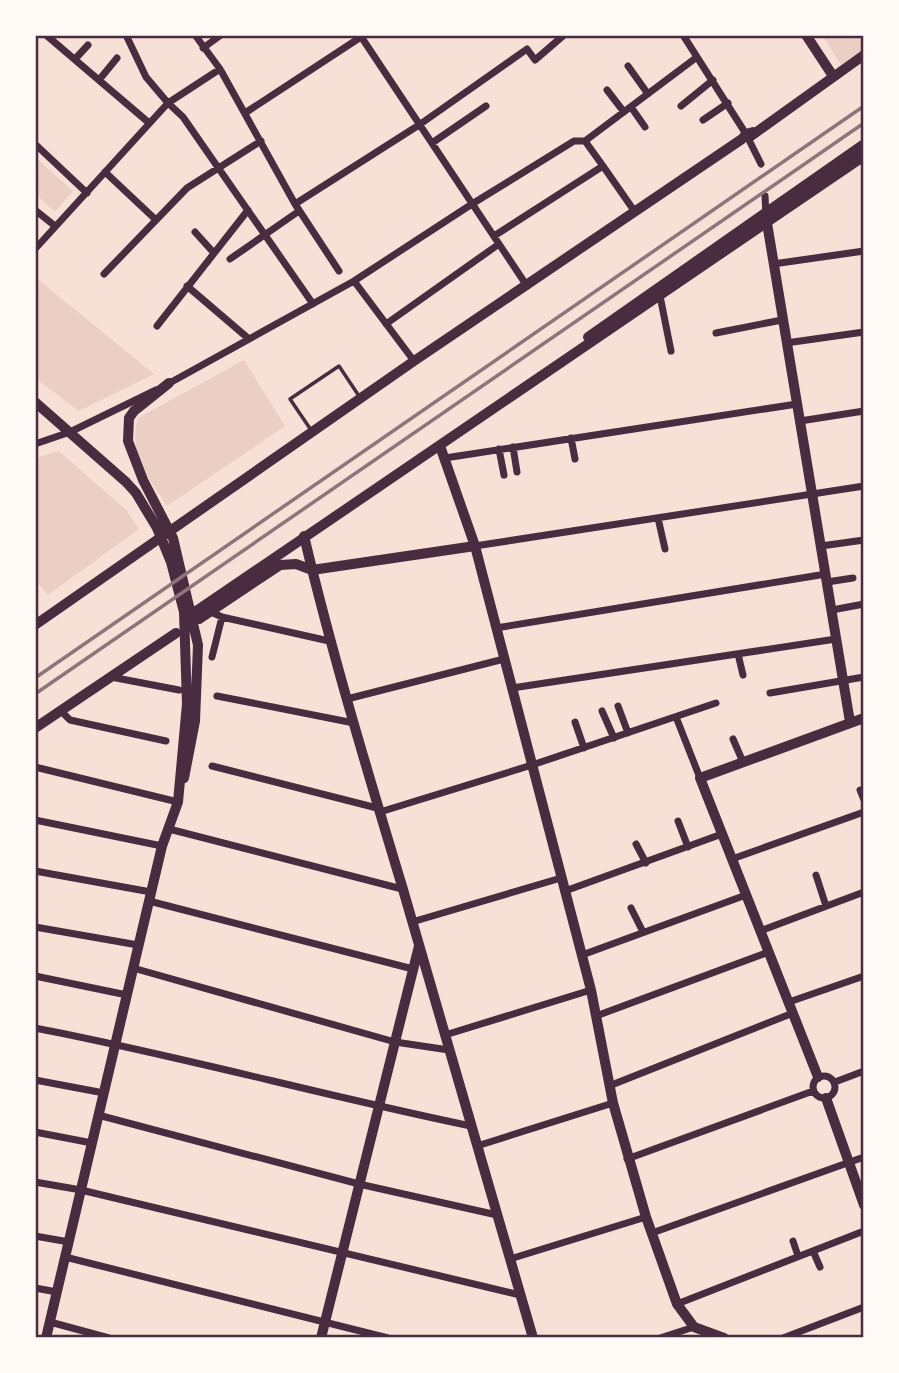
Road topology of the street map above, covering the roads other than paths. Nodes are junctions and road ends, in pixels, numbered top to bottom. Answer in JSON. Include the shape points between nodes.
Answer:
{"nodes":[{"id":1,"x":46,"y":35,"type":"edge"},
{"id":2,"x":126,"y":35,"type":"edge"},
{"id":3,"x":195,"y":35,"type":"edge"},
{"id":4,"x":221,"y":35,"type":"edge"},
{"id":5,"x":564,"y":35,"type":"edge"},
{"id":6,"x":683,"y":35,"type":"edge"},
{"id":7,"x":806,"y":35,"type":"edge"},
{"id":8,"x":361,"y":36,"type":"edge"},
{"id":9,"x":88,"y":46,"type":"dead end"},
{"id":10,"x":203,"y":48,"type":"junction"},
{"id":11,"x":864,"y":55,"type":"edge"},
{"id":12,"x":697,"y":57,"type":"junction"},
{"id":13,"x":117,"y":58,"type":"dead end"},
{"id":14,"x":75,"y":60,"type":"junction"},
{"id":15,"x":628,"y":66,"type":"dead end"},
{"id":16,"x":220,"y":69,"type":"junction"},
{"id":17,"x":833,"y":76,"type":"junction"},
{"id":18,"x":99,"y":80,"type":"junction"},
{"id":19,"x":713,"y":80,"type":"junction"},
{"id":20,"x":607,"y":90,"type":"dead end"},
{"id":21,"x":648,"y":94,"type":"junction"},
{"id":22,"x":168,"y":103,"type":"junction"},
{"id":23,"x":728,"y":103,"type":"junction"},
{"id":24,"x":486,"y":106,"type":"dead end"},
{"id":25,"x":681,"y":106,"type":"dead end"},
{"id":26,"x":631,"y":107,"type":"junction"},
{"id":27,"x":624,"y":112,"type":"junction"},
{"id":28,"x":245,"y":113,"type":"junction"},
{"id":29,"x":704,"y":120,"type":"dead end"},
{"id":30,"x":148,"y":122,"type":"junction"},
{"id":31,"x":419,"y":124,"type":"junction"},
{"id":32,"x":645,"y":127,"type":"dead end"},
{"id":33,"x":747,"y":136,"type":"junction"},
{"id":34,"x":261,"y":141,"type":"junction"},
{"id":35,"x":585,"y":141,"type":"junction"},
{"id":36,"x":432,"y":143,"type":"junction"},
{"id":37,"x":35,"y":144,"type":"edge"},
{"id":38,"x":864,"y":144,"type":"edge"},
{"id":39,"x":864,"y":156,"type":"edge"},
{"id":40,"x":761,"y":163,"type":"dead end"},
{"id":41,"x":603,"y":166,"type":"junction"},
{"id":42,"x":219,"y":167,"type":"junction"},
{"id":43,"x":105,"y":172,"type":"junction"},
{"id":44,"x":87,"y":193,"type":"junction"},
{"id":45,"x":765,"y":196,"type":"dead end"},
{"id":46,"x":472,"y":204,"type":"junction"},
{"id":47,"x":297,"y":207,"type":"junction"},
{"id":48,"x":35,"y":209,"type":"edge"},
{"id":49,"x":248,"y":210,"type":"junction"},
{"id":50,"x":635,"y":212,"type":"junction"},
{"id":51,"x":767,"y":218,"type":"junction"},
{"id":52,"x":155,"y":219,"type":"junction"},
{"id":53,"x":55,"y":226,"type":"junction"},
{"id":54,"x":195,"y":232,"type":"dead end"},
{"id":55,"x":265,"y":233,"type":"junction"},
{"id":56,"x":494,"y":236,"type":"junction"},
{"id":57,"x":499,"y":244,"type":"junction"},
{"id":58,"x":35,"y":248,"type":"edge"},
{"id":59,"x":864,"y":251,"type":"edge"},
{"id":60,"x":213,"y":252,"type":"junction"},
{"id":61,"x":230,"y":258,"type":"dead end"},
{"id":62,"x":773,"y":264,"type":"junction"},
{"id":63,"x":339,"y":271,"type":"dead end"},
{"id":64,"x":104,"y":274,"type":"dead end"},
{"id":65,"x":354,"y":281,"type":"junction"},
{"id":66,"x":187,"y":286,"type":"junction"},
{"id":67,"x":527,"y":286,"type":"junction"},
{"id":68,"x":660,"y":296,"type":"junction"},
{"id":69,"x":313,"y":304,"type":"junction"},
{"id":70,"x":782,"y":320,"type":"junction"},
{"id":71,"x":386,"y":324,"type":"junction"},
{"id":72,"x":157,"y":326,"type":"dead end"},
{"id":73,"x":864,"y":332,"type":"edge"},
{"id":74,"x":716,"y":333,"type":"dead end"},
{"id":75,"x":249,"y":339,"type":"junction"},
{"id":76,"x":786,"y":343,"type":"junction"},
{"id":77,"x":671,"y":351,"type":"dead end"},
{"id":78,"x":414,"y":361,"type":"junction"},
{"id":79,"x":169,"y":383,"type":"junction"},
{"id":80,"x":360,"y":398,"type":"junction"},
{"id":81,"x":35,"y":402,"type":"edge"},
{"id":82,"x":797,"y":404,"type":"junction"},
{"id":83,"x":864,"y":411,"type":"edge"},
{"id":84,"x":800,"y":421,"type":"junction"},
{"id":85,"x":312,"y":431,"type":"junction"},
{"id":86,"x":71,"y":432,"type":"junction"},
{"id":87,"x":571,"y":438,"type":"junction"},
{"id":88,"x":35,"y":444,"type":"edge"},
{"id":89,"x":513,"y":447,"type":"junction"},
{"id":90,"x":441,"y":448,"type":"junction"},
{"id":91,"x":499,"y":449,"type":"junction"},
{"id":92,"x":575,"y":459,"type":"dead end"},
{"id":93,"x":517,"y":472,"type":"dead end"},
{"id":94,"x":504,"y":475,"type":"dead end"},
{"id":95,"x":864,"y":486,"type":"edge"},
{"id":96,"x":813,"y":494,"type":"junction"},
{"id":97,"x":154,"y":511,"type":"junction"},
{"id":98,"x":658,"y":518,"type":"junction"},
{"id":99,"x":304,"y":536,"type":"junction"},
{"id":100,"x":864,"y":540,"type":"edge"},
{"id":101,"x":475,"y":546,"type":"junction"},
{"id":102,"x":821,"y":546,"type":"junction"},
{"id":103,"x":665,"y":549,"type":"dead end"},
{"id":104,"x":312,"y":570,"type":"junction"},
{"id":105,"x":826,"y":578,"type":"junction"},
{"id":106,"x":853,"y":578,"type":"dead end"},
{"id":107,"x":864,"y":604,"type":"edge"},
{"id":108,"x":831,"y":610,"type":"junction"},
{"id":109,"x":202,"y":612,"type":"junction"},
{"id":110,"x":222,"y":617,"type":"junction"},
{"id":111,"x":35,"y":625,"type":"edge"},
{"id":112,"x":496,"y":628,"type":"junction"},
{"id":113,"x":175,"y":630,"type":"joint"},
{"id":114,"x":836,"y":639,"type":"junction"},
{"id":115,"x":329,"y":642,"type":"junction"},
{"id":116,"x":738,"y":653,"type":"junction"},
{"id":117,"x":212,"y":657,"type":"dead end"},
{"id":118,"x":504,"y":659,"type":"junction"},
{"id":119,"x":109,"y":674,"type":"junction"},
{"id":120,"x":743,"y":675,"type":"dead end"},
{"id":121,"x":864,"y":677,"type":"edge"},
{"id":122,"x":843,"y":680,"type":"junction"},
{"id":123,"x":512,"y":688,"type":"junction"},
{"id":124,"x":179,"y":690,"type":"dead end"},
{"id":125,"x":770,"y":693,"type":"dead end"},
{"id":126,"x":217,"y":696,"type":"dead end"},
{"id":127,"x":346,"y":699,"type":"junction"},
{"id":128,"x":716,"y":704,"type":"dead end"},
{"id":129,"x":618,"y":706,"type":"dead end"},
{"id":130,"x":58,"y":708,"type":"junction"},
{"id":131,"x":602,"y":711,"type":"dead end"},
{"id":132,"x":676,"y":717,"type":"junction"},
{"id":133,"x":864,"y":719,"type":"edge"},
{"id":134,"x":35,"y":721,"type":"edge"},
{"id":135,"x":575,"y":722,"type":"dead end"},
{"id":136,"x":850,"y":722,"type":"junction"},
{"id":137,"x":354,"y":723,"type":"junction"},
{"id":138,"x":35,"y":728,"type":"edge"},
{"id":139,"x":628,"y":733,"type":"junction"},
{"id":140,"x":614,"y":738,"type":"junction"},
{"id":141,"x":733,"y":739,"type":"dead end"},
{"id":142,"x":166,"y":741,"type":"dead end"},
{"id":143,"x":584,"y":748,"type":"junction"},
{"id":144,"x":743,"y":762,"type":"junction"},
{"id":145,"x":532,"y":765,"type":"junction"},
{"id":146,"x":212,"y":766,"type":"dead end"},
{"id":147,"x":35,"y":767,"type":"edge"},
{"id":148,"x":700,"y":778,"type":"junction"},
{"id":149,"x":860,"y":790,"type":"dead end"},
{"id":150,"x":864,"y":800,"type":"edge"},
{"id":151,"x":177,"y":802,"type":"junction"},
{"id":152,"x":378,"y":810,"type":"junction"},
{"id":153,"x":864,"y":812,"type":"edge"},
{"id":154,"x":35,"y":820,"type":"edge"},
{"id":155,"x":678,"y":821,"type":"dead end"},
{"id":156,"x":169,"y":828,"type":"junction"},
{"id":157,"x":722,"y":834,"type":"junction"},
{"id":158,"x":636,"y":844,"type":"dead end"},
{"id":159,"x":162,"y":846,"type":"junction"},
{"id":160,"x":688,"y":847,"type":"junction"},
{"id":161,"x":732,"y":859,"type":"junction"},
{"id":162,"x":646,"y":863,"type":"junction"},
{"id":163,"x":35,"y":871,"type":"edge"},
{"id":164,"x":816,"y":875,"type":"dead end"},
{"id":165,"x":561,"y":878,"type":"junction"},
{"id":166,"x":402,"y":889,"type":"junction"},
{"id":167,"x":565,"y":891,"type":"junction"},
{"id":168,"x":864,"y":892,"type":"edge"},
{"id":169,"x":746,"y":895,"type":"junction"},
{"id":170,"x":150,"y":897,"type":"junction"},
{"id":171,"x":826,"y":906,"type":"junction"},
{"id":172,"x":631,"y":908,"type":"dead end"},
{"id":173,"x":412,"y":922,"type":"junction"},
{"id":174,"x":35,"y":927,"type":"edge"},
{"id":175,"x":760,"y":931,"type":"junction"},
{"id":176,"x":643,"y":932,"type":"junction"},
{"id":177,"x":138,"y":945,"type":"junction"},
{"id":178,"x":419,"y":945,"type":"junction"},
{"id":179,"x":769,"y":952,"type":"junction"},
{"id":180,"x":582,"y":955,"type":"junction"},
{"id":181,"x":133,"y":968,"type":"junction"},
{"id":182,"x":413,"y":969,"type":"junction"},
{"id":183,"x":35,"y":976,"type":"edge"},
{"id":184,"x":864,"y":976,"type":"edge"},
{"id":185,"x":591,"y":990,"type":"junction"},
{"id":186,"x":127,"y":995,"type":"junction"},
{"id":187,"x":789,"y":1002,"type":"junction"},
{"id":188,"x":793,"y":1013,"type":"junction"},
{"id":189,"x":596,"y":1016,"type":"junction"},
{"id":190,"x":35,"y":1028,"type":"edge"},
{"id":191,"x":445,"y":1035,"type":"junction"},
{"id":192,"x":395,"y":1042,"type":"junction"},
{"id":193,"x":115,"y":1043,"type":"junction"},
{"id":194,"x":449,"y":1050,"type":"junction"},
{"id":195,"x":864,"y":1070,"type":"edge"},
{"id":196,"x":818,"y":1077,"type":"junction"},
{"id":197,"x":35,"y":1080,"type":"edge"},
{"id":198,"x":835,"y":1082,"type":"junction"},
{"id":199,"x":610,"y":1086,"type":"junction"},
{"id":200,"x":813,"y":1091,"type":"junction"},
{"id":201,"x":104,"y":1093,"type":"junction"},
{"id":202,"x":826,"y":1098,"type":"junction"},
{"id":203,"x":613,"y":1103,"type":"junction"},
{"id":204,"x":379,"y":1107,"type":"junction"},
{"id":205,"x":98,"y":1115,"type":"junction"},
{"id":206,"x":471,"y":1126,"type":"junction"},
{"id":207,"x":35,"y":1132,"type":"edge"},
{"id":208,"x":92,"y":1143,"type":"junction"},
{"id":209,"x":477,"y":1146,"type":"junction"},
{"id":210,"x":864,"y":1157,"type":"edge"},
{"id":211,"x":627,"y":1159,"type":"junction"},
{"id":212,"x":849,"y":1162,"type":"junction"},
{"id":213,"x":35,"y":1182,"type":"edge"},
{"id":214,"x":359,"y":1184,"type":"junction"},
{"id":215,"x":81,"y":1190,"type":"junction"},
{"id":216,"x":864,"y":1205,"type":"edge"},
{"id":217,"x":497,"y":1215,"type":"junction"},
{"id":218,"x":646,"y":1217,"type":"junction"},
{"id":219,"x":864,"y":1231,"type":"edge"},
{"id":220,"x":652,"y":1233,"type":"junction"},
{"id":221,"x":35,"y":1236,"type":"edge"},
{"id":222,"x":793,"y":1241,"type":"dead end"},
{"id":223,"x":69,"y":1242,"type":"junction"},
{"id":224,"x":813,"y":1251,"type":"junction"},
{"id":225,"x":342,"y":1253,"type":"junction"},
{"id":226,"x":798,"y":1256,"type":"junction"},
{"id":227,"x":65,"y":1257,"type":"junction"},
{"id":228,"x":510,"y":1259,"type":"junction"},
{"id":229,"x":820,"y":1267,"type":"dead end"},
{"id":230,"x":35,"y":1288,"type":"edge"},
{"id":231,"x":57,"y":1292,"type":"junction"},
{"id":232,"x":520,"y":1295,"type":"junction"},
{"id":233,"x":677,"y":1304,"type":"junction"},
{"id":234,"x":864,"y":1307,"type":"edge"},
{"id":235,"x":50,"y":1322,"type":"junction"},
{"id":236,"x":325,"y":1322,"type":"junction"},
{"id":237,"x":694,"y":1326,"type":"junction"},
{"id":238,"x":46,"y":1338,"type":"edge"},
{"id":239,"x":109,"y":1338,"type":"edge"},
{"id":240,"x":321,"y":1338,"type":"edge"},
{"id":241,"x":388,"y":1338,"type":"edge"},
{"id":242,"x":533,"y":1338,"type":"edge"},
{"id":243,"x":660,"y":1338,"type":"edge"},
{"id":244,"x":724,"y":1338,"type":"edge"},
{"id":245,"x":783,"y":1338,"type":"edge"}],
"edges":[{"from":1,"to":14,"type":"street"},
{"from":2,"to":22,"type":"street","via":[[146,77]]},
{"from":3,"to":10,"type":"street"},
{"from":4,"to":10,"type":"street"},
{"from":5,"to":31,"type":"street","via":[[536,60],[527,50]]},
{"from":6,"to":12,"type":"street"},
{"from":7,"to":17,"type":"street"},
{"from":8,"to":28,"type":"street"},
{"from":8,"to":31,"type":"street"},
{"from":9,"to":14,"type":"street"},
{"from":10,"to":16,"type":"street"},
{"from":11,"to":17,"type":"street"},
{"from":12,"to":19,"type":"street"},
{"from":12,"to":21,"type":"street"},
{"from":13,"to":18,"type":"street"},
{"from":14,"to":18,"type":"street"},
{"from":15,"to":21,"type":"street"},
{"from":16,"to":22,"type":"street"},
{"from":16,"to":28,"type":"street"},
{"from":17,"to":33,"type":"street"},
{"from":18,"to":30,"type":"street"},
{"from":19,"to":23,"type":"street"},
{"from":19,"to":25,"type":"street"},
{"from":20,"to":27,"type":"street"},
{"from":21,"to":26,"type":"street"},
{"from":22,"to":30,"type":"street"},
{"from":22,"to":42,"type":"street"},
{"from":23,"to":29,"type":"street"},
{"from":23,"to":33,"type":"street"},
{"from":24,"to":36,"type":"street"},
{"from":26,"to":27,"type":"street"},
{"from":26,"to":32,"type":"street"},
{"from":27,"to":35,"type":"street"},
{"from":28,"to":34,"type":"street"},
{"from":30,"to":43,"type":"street"},
{"from":31,"to":36,"type":"street"},
{"from":31,"to":47,"type":"street"},
{"from":33,"to":40,"type":"street"},
{"from":33,"to":50,"type":"street"},
{"from":34,"to":42,"type":"street"},
{"from":34,"to":47,"type":"street"},
{"from":35,"to":41,"type":"street"},
{"from":35,"to":46,"type":"street","via":[[574,141]]},
{"from":36,"to":46,"type":"street"},
{"from":37,"to":44,"type":"street"},
{"from":38,"to":51,"type":"main road"},
{"from":39,"to":51,"type":"main road"},
{"from":41,"to":50,"type":"street"},
{"from":41,"to":56,"type":"street"},
{"from":42,"to":49,"type":"street"},
{"from":42,"to":52,"type":"street","via":[[187,188]]},
{"from":43,"to":44,"type":"street"},
{"from":43,"to":52,"type":"street"},
{"from":44,"to":53,"type":"street"},
{"from":45,"to":51,"type":"street"},
{"from":46,"to":56,"type":"street"},
{"from":46,"to":65,"type":"street"},
{"from":47,"to":55,"type":"street"},
{"from":47,"to":63,"type":"street"},
{"from":48,"to":53,"type":"street"},
{"from":49,"to":55,"type":"street"},
{"from":49,"to":60,"type":"street"},
{"from":50,"to":67,"type":"street"},
{"from":51,"to":62,"type":"street"},
{"from":51,"to":68,"type":"main road"},
{"from":51,"to":90,"type":"main road"},
{"from":52,"to":64,"type":"street"},
{"from":53,"to":58,"type":"street"},
{"from":54,"to":60,"type":"street"},
{"from":55,"to":61,"type":"street"},
{"from":55,"to":69,"type":"street"},
{"from":56,"to":57,"type":"street"},
{"from":57,"to":67,"type":"street"},
{"from":57,"to":71,"type":"street"},
{"from":59,"to":62,"type":"street"},
{"from":60,"to":66,"type":"street"},
{"from":62,"to":70,"type":"street"},
{"from":65,"to":69,"type":"street"},
{"from":65,"to":71,"type":"street"},
{"from":66,"to":72,"type":"street"},
{"from":66,"to":75,"type":"street"},
{"from":67,"to":78,"type":"street"},
{"from":68,"to":77,"type":"street"},
{"from":68,"to":90,"type":"main road"},
{"from":69,"to":75,"type":"street"},
{"from":70,"to":74,"type":"street"},
{"from":70,"to":76,"type":"street"},
{"from":71,"to":78,"type":"street"},
{"from":73,"to":76,"type":"street"},
{"from":75,"to":79,"type":"street"},
{"from":76,"to":82,"type":"street"},
{"from":78,"to":80,"type":"street"},
{"from":79,"to":86,"type":"street"},
{"from":79,"to":97,"type":"street","via":[[134,411],[128,424],[128,441]]},
{"from":80,"to":85,"type":"street"},
{"from":80,"to":85,"type":"lane","via":[[339,366],[290,399]]},
{"from":81,"to":86,"type":"street"},
{"from":82,"to":84,"type":"street"},
{"from":82,"to":87,"type":"street"},
{"from":83,"to":84,"type":"street"},
{"from":84,"to":96,"type":"street"},
{"from":85,"to":111,"type":"street"},
{"from":86,"to":88,"type":"street"},
{"from":86,"to":97,"type":"street"},
{"from":87,"to":89,"type":"street"},
{"from":87,"to":92,"type":"street"},
{"from":89,"to":91,"type":"street"},
{"from":89,"to":93,"type":"street"},
{"from":90,"to":91,"type":"street"},
{"from":90,"to":99,"type":"main road"},
{"from":90,"to":101,"type":"main road"},
{"from":91,"to":94,"type":"street"},
{"from":95,"to":96,"type":"street"},
{"from":96,"to":98,"type":"street"},
{"from":96,"to":102,"type":"street"},
{"from":97,"to":151,"type":"street","via":[[184,612],[187,704]]},
{"from":98,"to":101,"type":"street"},
{"from":98,"to":103,"type":"street"},
{"from":99,"to":104,"type":"street"},
{"from":99,"to":109,"type":"main road"},
{"from":100,"to":102,"type":"street"},
{"from":101,"to":104,"type":"main road"},
{"from":101,"to":112,"type":"main road"},
{"from":102,"to":105,"type":"street"},
{"from":104,"to":109,"type":"main road","via":[[280,565]]},
{"from":104,"to":115,"type":"street"},
{"from":105,"to":106,"type":"street"},
{"from":105,"to":108,"type":"street"},
{"from":105,"to":112,"type":"street"},
{"from":107,"to":108,"type":"street"},
{"from":108,"to":114,"type":"street"},
{"from":109,"to":110,"type":"street"},
{"from":109,"to":113,"type":"street"},
{"from":110,"to":115,"type":"street"},
{"from":110,"to":117,"type":"street"},
{"from":112,"to":118,"type":"main road"},
{"from":113,"to":119,"type":"main road"},
{"from":114,"to":116,"type":"street"},
{"from":114,"to":122,"type":"street"},
{"from":115,"to":127,"type":"street"},
{"from":116,"to":120,"type":"street"},
{"from":116,"to":123,"type":"street"},
{"from":118,"to":123,"type":"main road"},
{"from":118,"to":127,"type":"street"},
{"from":119,"to":124,"type":"street"},
{"from":119,"to":130,"type":"main road"},
{"from":121,"to":122,"type":"street"},
{"from":122,"to":125,"type":"street"},
{"from":122,"to":136,"type":"street"},
{"from":123,"to":145,"type":"main road"},
{"from":126,"to":137,"type":"street"},
{"from":127,"to":137,"type":"street"},
{"from":128,"to":132,"type":"street"},
{"from":129,"to":139,"type":"street"},
{"from":130,"to":134,"type":"main road"},
{"from":130,"to":138,"type":"main road"},
{"from":130,"to":142,"type":"street","via":[[71,720]]},
{"from":131,"to":140,"type":"street"},
{"from":132,"to":139,"type":"street"},
{"from":132,"to":148,"type":"street"},
{"from":133,"to":136,"type":"street"},
{"from":135,"to":143,"type":"street"},
{"from":136,"to":144,"type":"street"},
{"from":137,"to":152,"type":"street"},
{"from":139,"to":140,"type":"street"},
{"from":140,"to":143,"type":"street"},
{"from":141,"to":144,"type":"street"},
{"from":143,"to":145,"type":"street"},
{"from":144,"to":148,"type":"street"},
{"from":145,"to":152,"type":"street"},
{"from":145,"to":165,"type":"main road"},
{"from":146,"to":152,"type":"street"},
{"from":147,"to":151,"type":"street"},
{"from":148,"to":157,"type":"street"},
{"from":149,"to":150,"type":"street"},
{"from":151,"to":156,"type":"street"},
{"from":152,"to":166,"type":"street"},
{"from":153,"to":161,"type":"street"},
{"from":154,"to":159,"type":"street"},
{"from":155,"to":160,"type":"street"},
{"from":156,"to":159,"type":"street"},
{"from":156,"to":166,"type":"street"},
{"from":157,"to":160,"type":"street"},
{"from":157,"to":161,"type":"street"},
{"from":158,"to":162,"type":"street"},
{"from":159,"to":170,"type":"street"},
{"from":160,"to":162,"type":"street"},
{"from":161,"to":169,"type":"street"},
{"from":162,"to":167,"type":"street"},
{"from":163,"to":170,"type":"street"},
{"from":164,"to":171,"type":"street"},
{"from":165,"to":167,"type":"main road"},
{"from":165,"to":173,"type":"street"},
{"from":166,"to":173,"type":"street"},
{"from":167,"to":180,"type":"main road"},
{"from":168,"to":171,"type":"street"},
{"from":169,"to":175,"type":"street"},
{"from":169,"to":176,"type":"street"},
{"from":170,"to":177,"type":"street"},
{"from":170,"to":182,"type":"street"},
{"from":171,"to":175,"type":"street"},
{"from":172,"to":176,"type":"street"},
{"from":173,"to":178,"type":"street"},
{"from":174,"to":177,"type":"street"},
{"from":175,"to":179,"type":"street"},
{"from":176,"to":180,"type":"street"},
{"from":177,"to":181,"type":"street"},
{"from":178,"to":182,"type":"street"},
{"from":178,"to":191,"type":"street"},
{"from":179,"to":187,"type":"street"},
{"from":179,"to":189,"type":"street"},
{"from":180,"to":185,"type":"main road"},
{"from":181,"to":186,"type":"street"},
{"from":181,"to":192,"type":"street"},
{"from":182,"to":192,"type":"street"},
{"from":183,"to":186,"type":"street"},
{"from":184,"to":187,"type":"street"},
{"from":185,"to":189,"type":"main road"},
{"from":185,"to":191,"type":"street"},
{"from":186,"to":193,"type":"street"},
{"from":187,"to":188,"type":"street"},
{"from":188,"to":196,"type":"street"},
{"from":188,"to":199,"type":"street"},
{"from":189,"to":199,"type":"main road"},
{"from":190,"to":193,"type":"street"},
{"from":191,"to":194,"type":"street"},
{"from":192,"to":194,"type":"street"},
{"from":192,"to":204,"type":"street"},
{"from":193,"to":201,"type":"street"},
{"from":193,"to":204,"type":"street"},
{"from":194,"to":206,"type":"street"},
{"from":195,"to":198,"type":"street"},
{"from":196,"to":198,"type":"street"},
{"from":196,"to":200,"type":"street"},
{"from":197,"to":201,"type":"street"},
{"from":198,"to":202,"type":"street","via":[[834,1092]]},
{"from":199,"to":203,"type":"main road"},
{"from":200,"to":202,"type":"street"},
{"from":200,"to":211,"type":"street"},
{"from":201,"to":205,"type":"street"},
{"from":202,"to":212,"type":"street"},
{"from":203,"to":209,"type":"street"},
{"from":203,"to":211,"type":"main road"},
{"from":204,"to":206,"type":"street"},
{"from":204,"to":214,"type":"street"},
{"from":205,"to":208,"type":"street"},
{"from":205,"to":214,"type":"street"},
{"from":206,"to":209,"type":"street"},
{"from":207,"to":208,"type":"street"},
{"from":208,"to":215,"type":"street"},
{"from":209,"to":217,"type":"street"},
{"from":210,"to":212,"type":"street"},
{"from":211,"to":218,"type":"main road"},
{"from":212,"to":216,"type":"street"},
{"from":212,"to":220,"type":"street"},
{"from":213,"to":215,"type":"street"},
{"from":214,"to":217,"type":"street"},
{"from":214,"to":225,"type":"street"},
{"from":215,"to":223,"type":"street"},
{"from":215,"to":225,"type":"street"},
{"from":217,"to":228,"type":"street"},
{"from":218,"to":220,"type":"main road"},
{"from":218,"to":228,"type":"street"},
{"from":219,"to":224,"type":"street"},
{"from":220,"to":233,"type":"main road"},
{"from":221,"to":223,"type":"street"},
{"from":222,"to":226,"type":"street"},
{"from":223,"to":227,"type":"street"},
{"from":224,"to":226,"type":"street"},
{"from":224,"to":229,"type":"street"},
{"from":225,"to":232,"type":"street"},
{"from":225,"to":236,"type":"street"},
{"from":226,"to":233,"type":"street"},
{"from":227,"to":231,"type":"street"},
{"from":227,"to":236,"type":"street"},
{"from":228,"to":232,"type":"street"},
{"from":230,"to":231,"type":"street"},
{"from":231,"to":235,"type":"street"},
{"from":232,"to":242,"type":"street"},
{"from":233,"to":237,"type":"main road"},
{"from":234,"to":245,"type":"street"},
{"from":235,"to":238,"type":"street"},
{"from":235,"to":239,"type":"street"},
{"from":236,"to":240,"type":"street"},
{"from":236,"to":241,"type":"street"},
{"from":237,"to":243,"type":"street"},
{"from":237,"to":244,"type":"main road"}]}
